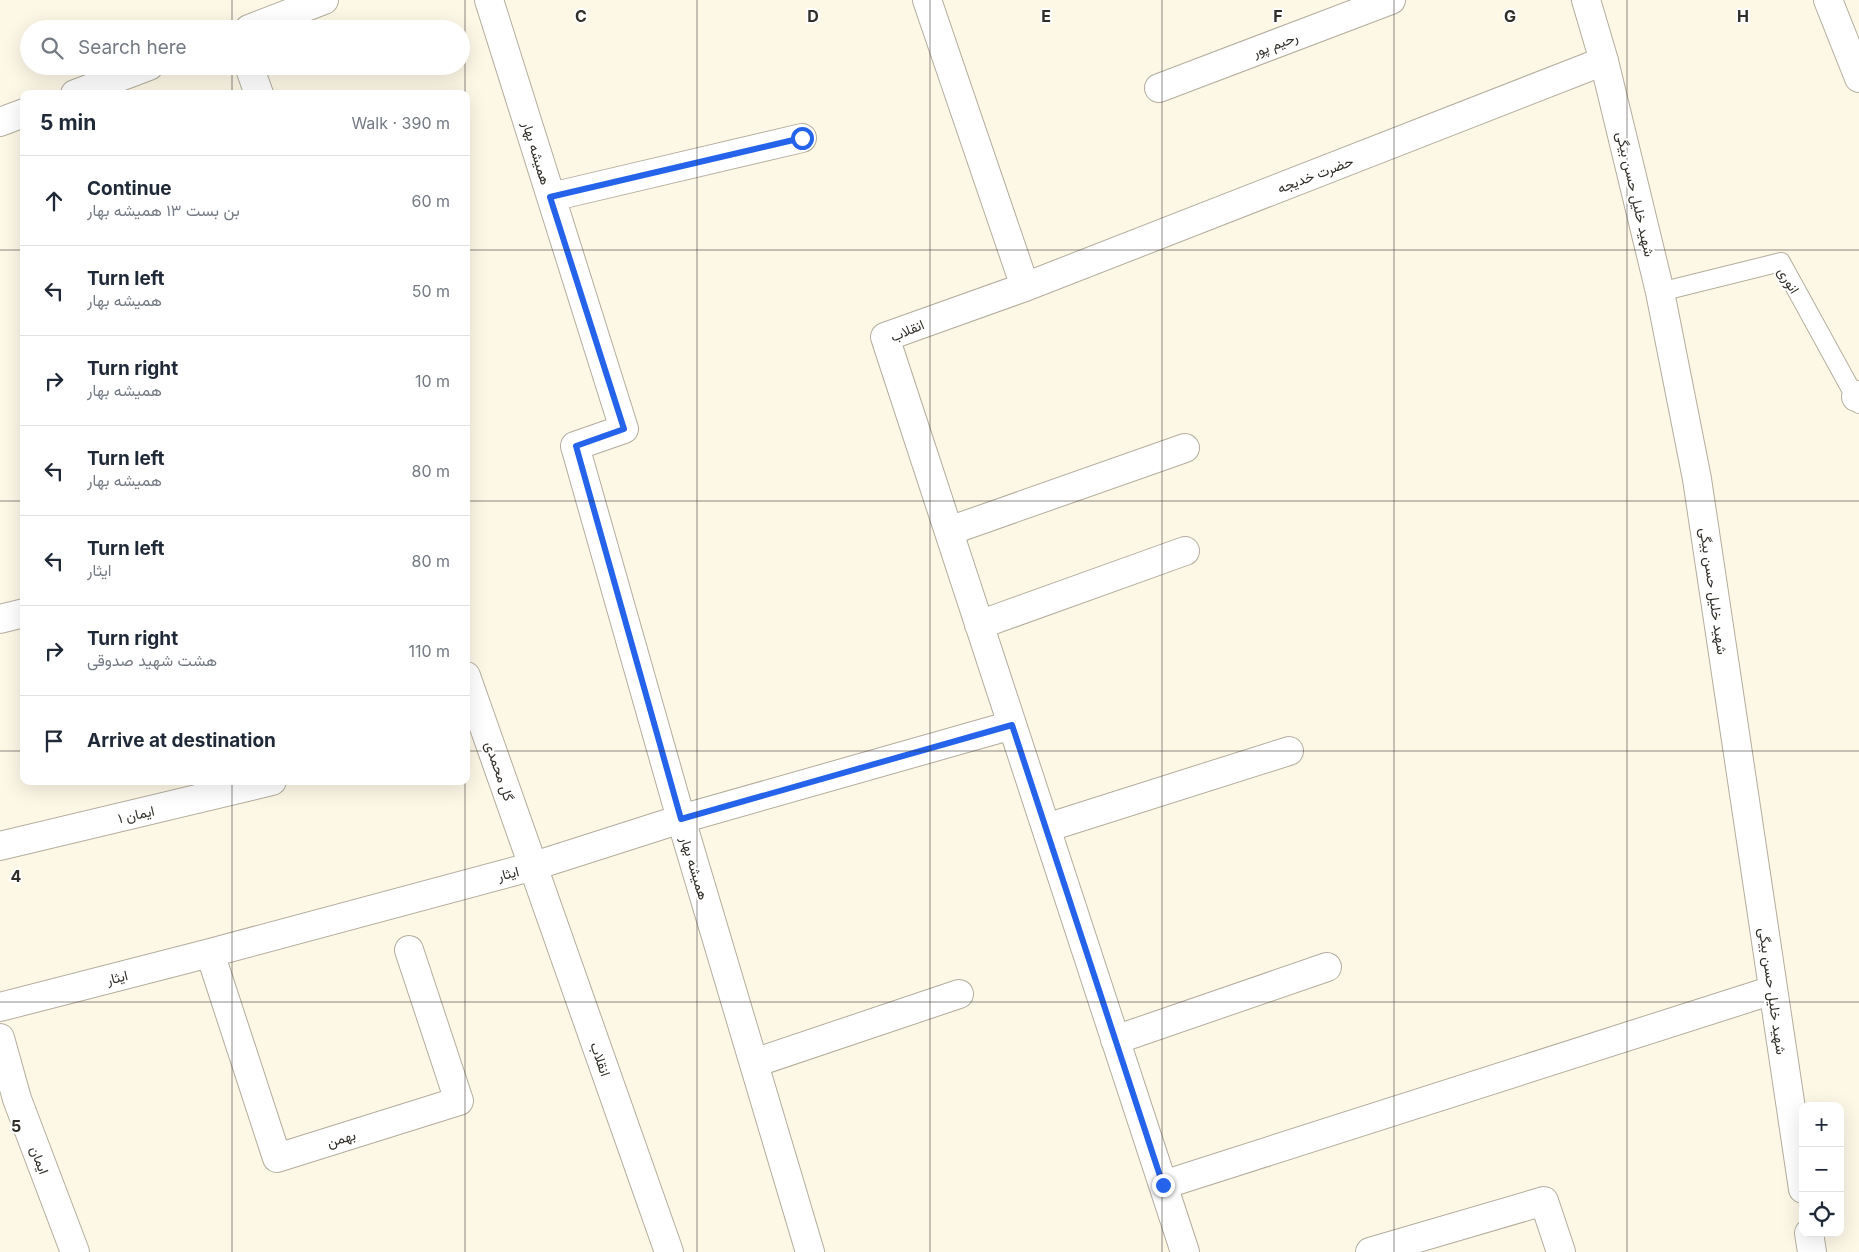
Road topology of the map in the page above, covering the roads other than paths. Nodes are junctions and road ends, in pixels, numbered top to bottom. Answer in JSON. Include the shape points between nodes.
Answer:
{"nodes":[{"id":1,"x":324,"y":0,"type":"edge"},
{"id":2,"x":489,"y":0,"type":"edge"},
{"id":3,"x":927,"y":0,"type":"edge"},
{"id":4,"x":1391,"y":0,"type":"edge"},
{"id":5,"x":1586,"y":0,"type":"edge"},
{"id":6,"x":1828,"y":0,"type":"edge"},
{"id":7,"x":272,"y":20,"type":"edge"},
{"id":8,"x":1604,"y":61,"type":"junction"},
{"id":9,"x":125,"y":75,"type":"edge"},
{"id":10,"x":252,"y":75,"type":"edge"},
{"id":11,"x":1859,"y":78,"type":"edge"},
{"id":12,"x":1159,"y":88,"type":"dead end"},
{"id":13,"x":85,"y":90,"type":"edge"},
{"id":14,"x":258,"y":90,"type":"edge"},
{"id":15,"x":20,"y":114,"type":"edge"},
{"id":16,"x":0,"y":122,"type":"edge"},
{"id":17,"x":802,"y":138,"type":"dead end"},
{"id":18,"x":550,"y":197,"type":"junction"},
{"id":19,"x":1025,"y":286,"type":"junction"},
{"id":20,"x":1660,"y":292,"type":"junction"},
{"id":21,"x":1858,"y":399,"type":"edge"},
{"id":22,"x":1185,"y":448,"type":"dead end"},
{"id":23,"x":949,"y":531,"type":"junction"},
{"id":24,"x":1185,"y":551,"type":"dead end"},
{"id":25,"x":20,"y":614,"type":"edge"},
{"id":26,"x":0,"y":620,"type":"edge"},
{"id":27,"x":980,"y":625,"type":"junction"},
{"id":28,"x":470,"y":687,"type":"edge"},
{"id":29,"x":1012,"y":725,"type":"junction"},
{"id":30,"x":1289,"y":751,"type":"dead end"},
{"id":31,"x":255,"y":785,"type":"edge"},
{"id":32,"x":681,"y":819,"type":"junction"},
{"id":33,"x":1046,"y":828,"type":"junction"},
{"id":34,"x":0,"y":846,"type":"edge"},
{"id":35,"x":534,"y":866,"type":"junction"},
{"id":36,"x":410,"y":950,"type":"dead end"},
{"id":37,"x":210,"y":953,"type":"junction"},
{"id":38,"x":1327,"y":967,"type":"dead end"},
{"id":39,"x":1773,"y":990,"type":"junction"},
{"id":40,"x":959,"y":994,"type":"dead end"},
{"id":41,"x":0,"y":1007,"type":"edge"},
{"id":42,"x":0,"y":1038,"type":"edge"},
{"id":43,"x":1115,"y":1040,"type":"junction"},
{"id":44,"x":754,"y":1063,"type":"junction"},
{"id":45,"x":8,"y":1101,"type":"edge"},
{"id":46,"x":1799,"y":1162,"type":"edge"},
{"id":47,"x":1163,"y":1185,"type":"junction"},
{"id":48,"x":1810,"y":1237,"type":"edge"},
{"id":49,"x":75,"y":1252,"type":"edge"},
{"id":50,"x":669,"y":1252,"type":"edge"},
{"id":51,"x":810,"y":1252,"type":"edge"},
{"id":52,"x":1185,"y":1252,"type":"edge"},
{"id":53,"x":1370,"y":1252,"type":"edge"},
{"id":54,"x":1561,"y":1252,"type":"edge"},
{"id":55,"x":1812,"y":1252,"type":"edge"}],
"edges":[{"from":1,"to":7,"type":"street"},
{"from":2,"to":18,"type":"street","name":"همیشه بهار"},
{"from":3,"to":19,"type":"street"},
{"from":4,"to":12,"type":"street","name":"رحیم پور"},
{"from":5,"to":8,"type":"street","name":"شهید خلیل حسن بیگی"},
{"from":6,"to":11,"type":"street"},
{"from":8,"to":19,"type":"street","name":"حضرت خدیجه"},
{"from":8,"to":20,"type":"street","name":"شهید خلیل حسن بیگی"},
{"from":9,"to":13,"type":"street"},
{"from":10,"to":14,"type":"street"},
{"from":15,"to":16,"type":"street"},
{"from":17,"to":18,"type":"street"},
{"from":18,"to":32,"type":"street","name":"همیشه بهار","via":[[624,429],[576,446]]},
{"from":19,"to":23,"type":"street","name":"انقلاب","via":[[885,337]]},
{"from":20,"to":21,"type":"lane","name":"انوری","via":[[1781,262]]},
{"from":20,"to":39,"type":"street","name":"شهید خلیل حسن بیگی","via":[[1697,479]]},
{"from":22,"to":23,"type":"street"},
{"from":23,"to":27,"type":"street","name":"انقلاب"},
{"from":24,"to":27,"type":"street"},
{"from":25,"to":26,"type":"street"},
{"from":27,"to":29,"type":"street","name":"انقلاب"},
{"from":28,"to":35,"type":"street","name":"گل محمدی"},
{"from":29,"to":32,"type":"street","name":"ایثار"},
{"from":29,"to":33,"type":"street","name":"انقلاب"},
{"from":30,"to":33,"type":"street"},
{"from":31,"to":34,"type":"street","name":"ایمان ۱"},
{"from":32,"to":35,"type":"street","name":"ایثار"},
{"from":32,"to":44,"type":"street","name":"همیشه بهار"},
{"from":33,"to":43,"type":"street","name":"انقلاب"},
{"from":35,"to":37,"type":"street","name":"ایثار"},
{"from":35,"to":50,"type":"street","name":"انقلاب"},
{"from":36,"to":37,"type":"street","name":"بهمن","via":[[459,1101],[278,1158]]},
{"from":37,"to":41,"type":"street","name":"ایثار"},
{"from":38,"to":43,"type":"street"},
{"from":39,"to":46,"type":"street","name":"شهید خلیل حسن بیگی"},
{"from":39,"to":47,"type":"street"},
{"from":40,"to":44,"type":"street"},
{"from":42,"to":45,"type":"street","name":"ایمان"},
{"from":43,"to":47,"type":"street","name":"انقلاب"},
{"from":44,"to":51,"type":"street","name":"همیشه بهار"},
{"from":45,"to":49,"type":"street","name":"ایمان"},
{"from":47,"to":52,"type":"street","name":"انقلاب"},
{"from":48,"to":55,"type":"street"},
{"from":53,"to":54,"type":"street","via":[[1544,1201]]}]}
